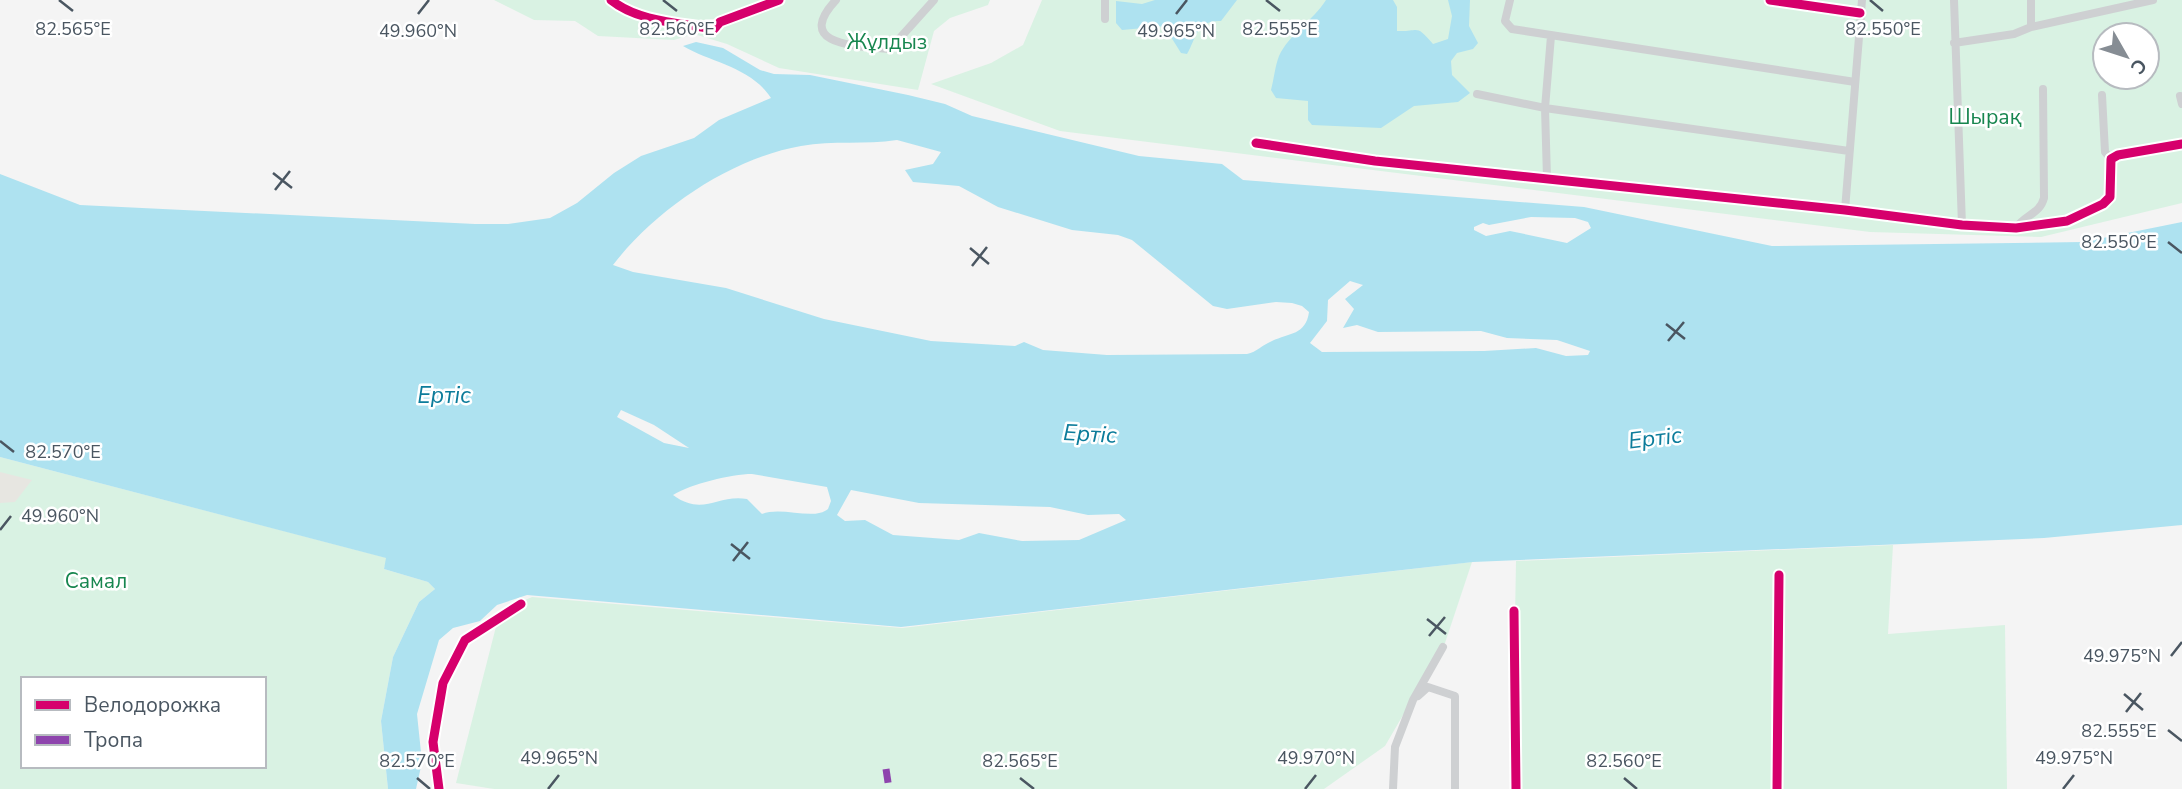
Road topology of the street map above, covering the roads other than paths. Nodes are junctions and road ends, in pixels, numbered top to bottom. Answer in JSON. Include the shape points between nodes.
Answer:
{"nodes":[{"id":1,"x":611,"y":0,"type":"edge"},
{"id":2,"x":779,"y":0,"type":"edge"},
{"id":3,"x":836,"y":0,"type":"edge"},
{"id":4,"x":934,"y":0,"type":"edge"},
{"id":5,"x":1105,"y":0,"type":"edge"},
{"id":6,"x":1510,"y":0,"type":"edge"},
{"id":7,"x":1770,"y":0,"type":"edge"},
{"id":8,"x":1862,"y":0,"type":"edge"},
{"id":9,"x":1954,"y":0,"type":"edge"},
{"id":10,"x":2031,"y":0,"type":"edge"},
{"id":11,"x":2153,"y":0,"type":"edge"},
{"id":12,"x":2121,"y":3,"type":"edge"},
{"id":13,"x":1860,"y":13,"type":"junction"},
{"id":14,"x":1105,"y":19,"type":"dead end"},
{"id":15,"x":2031,"y":27,"type":"junction"},
{"id":16,"x":1551,"y":36,"type":"junction"},
{"id":17,"x":1954,"y":43,"type":"junction"},
{"id":18,"x":1855,"y":82,"type":"junction"},
{"id":19,"x":2043,"y":89,"type":"dead end"},
{"id":20,"x":1477,"y":94,"type":"dead end"},
{"id":21,"x":2102,"y":95,"type":"dead end"},
{"id":22,"x":1545,"y":108,"type":"junction"},
{"id":23,"x":1256,"y":143,"type":"dead end"},
{"id":24,"x":2182,"y":144,"type":"edge"},
{"id":25,"x":1849,"y":151,"type":"junction"},
{"id":26,"x":2110,"y":159,"type":"junction"},
{"id":27,"x":1548,"y":178,"type":"junction"},
{"id":28,"x":1845,"y":210,"type":"junction"},
{"id":29,"x":1962,"y":225,"type":"junction"},
{"id":30,"x":2016,"y":228,"type":"junction"},
{"id":31,"x":1779,"y":575,"type":"dead end"},
{"id":32,"x":521,"y":604,"type":"dead end"},
{"id":33,"x":1514,"y":611,"type":"dead end"},
{"id":34,"x":1443,"y":647,"type":"dead end"},
{"id":35,"x":1413,"y":700,"type":"junction"},
{"id":36,"x":439,"y":789,"type":"edge"},
{"id":37,"x":1393,"y":789,"type":"edge"},
{"id":38,"x":1455,"y":789,"type":"edge"},
{"id":39,"x":1516,"y":789,"type":"edge"},
{"id":40,"x":1777,"y":789,"type":"edge"}],
"edges":[{"from":1,"to":2,"type":"street","via":[[645,16],[714,29],[720,22]]},
{"from":3,"to":4,"type":"street","via":[[822,15],[822,33],[831,40],[890,49]]},
{"from":5,"to":14,"type":"street"},
{"from":6,"to":16,"type":"street","via":[[1506,26]]},
{"from":7,"to":13,"type":"street"},
{"from":8,"to":13,"type":"street"},
{"from":9,"to":17,"type":"street"},
{"from":10,"to":15,"type":"street"},
{"from":11,"to":12,"type":"street"},
{"from":12,"to":15,"type":"street"},
{"from":13,"to":18,"type":"street"},
{"from":15,"to":17,"type":"street"},
{"from":16,"to":18,"type":"street"},
{"from":16,"to":22,"type":"street"},
{"from":17,"to":29,"type":"street"},
{"from":18,"to":25,"type":"street"},
{"from":19,"to":30,"type":"street","via":[[2044,198],[2037,211]]},
{"from":20,"to":22,"type":"street"},
{"from":21,"to":26,"type":"street","via":[[2105,152]]},
{"from":22,"to":25,"type":"street"},
{"from":22,"to":27,"type":"street"},
{"from":23,"to":27,"type":"street","via":[[1375,161]]},
{"from":24,"to":26,"type":"street"},
{"from":25,"to":28,"type":"street"},
{"from":26,"to":30,"type":"street","via":[[2110,197],[2103,204],[2067,221]]},
{"from":27,"to":28,"type":"street"},
{"from":28,"to":29,"type":"street"},
{"from":29,"to":30,"type":"street"},
{"from":31,"to":40,"type":"street"},
{"from":32,"to":36,"type":"street","via":[[465,640],[443,682],[433,742]]},
{"from":33,"to":39,"type":"street"},
{"from":34,"to":35,"type":"street"},
{"from":35,"to":37,"type":"street","via":[[1395,747]]},
{"from":35,"to":38,"type":"street","via":[[1428,687],[1455,696]]}]}
